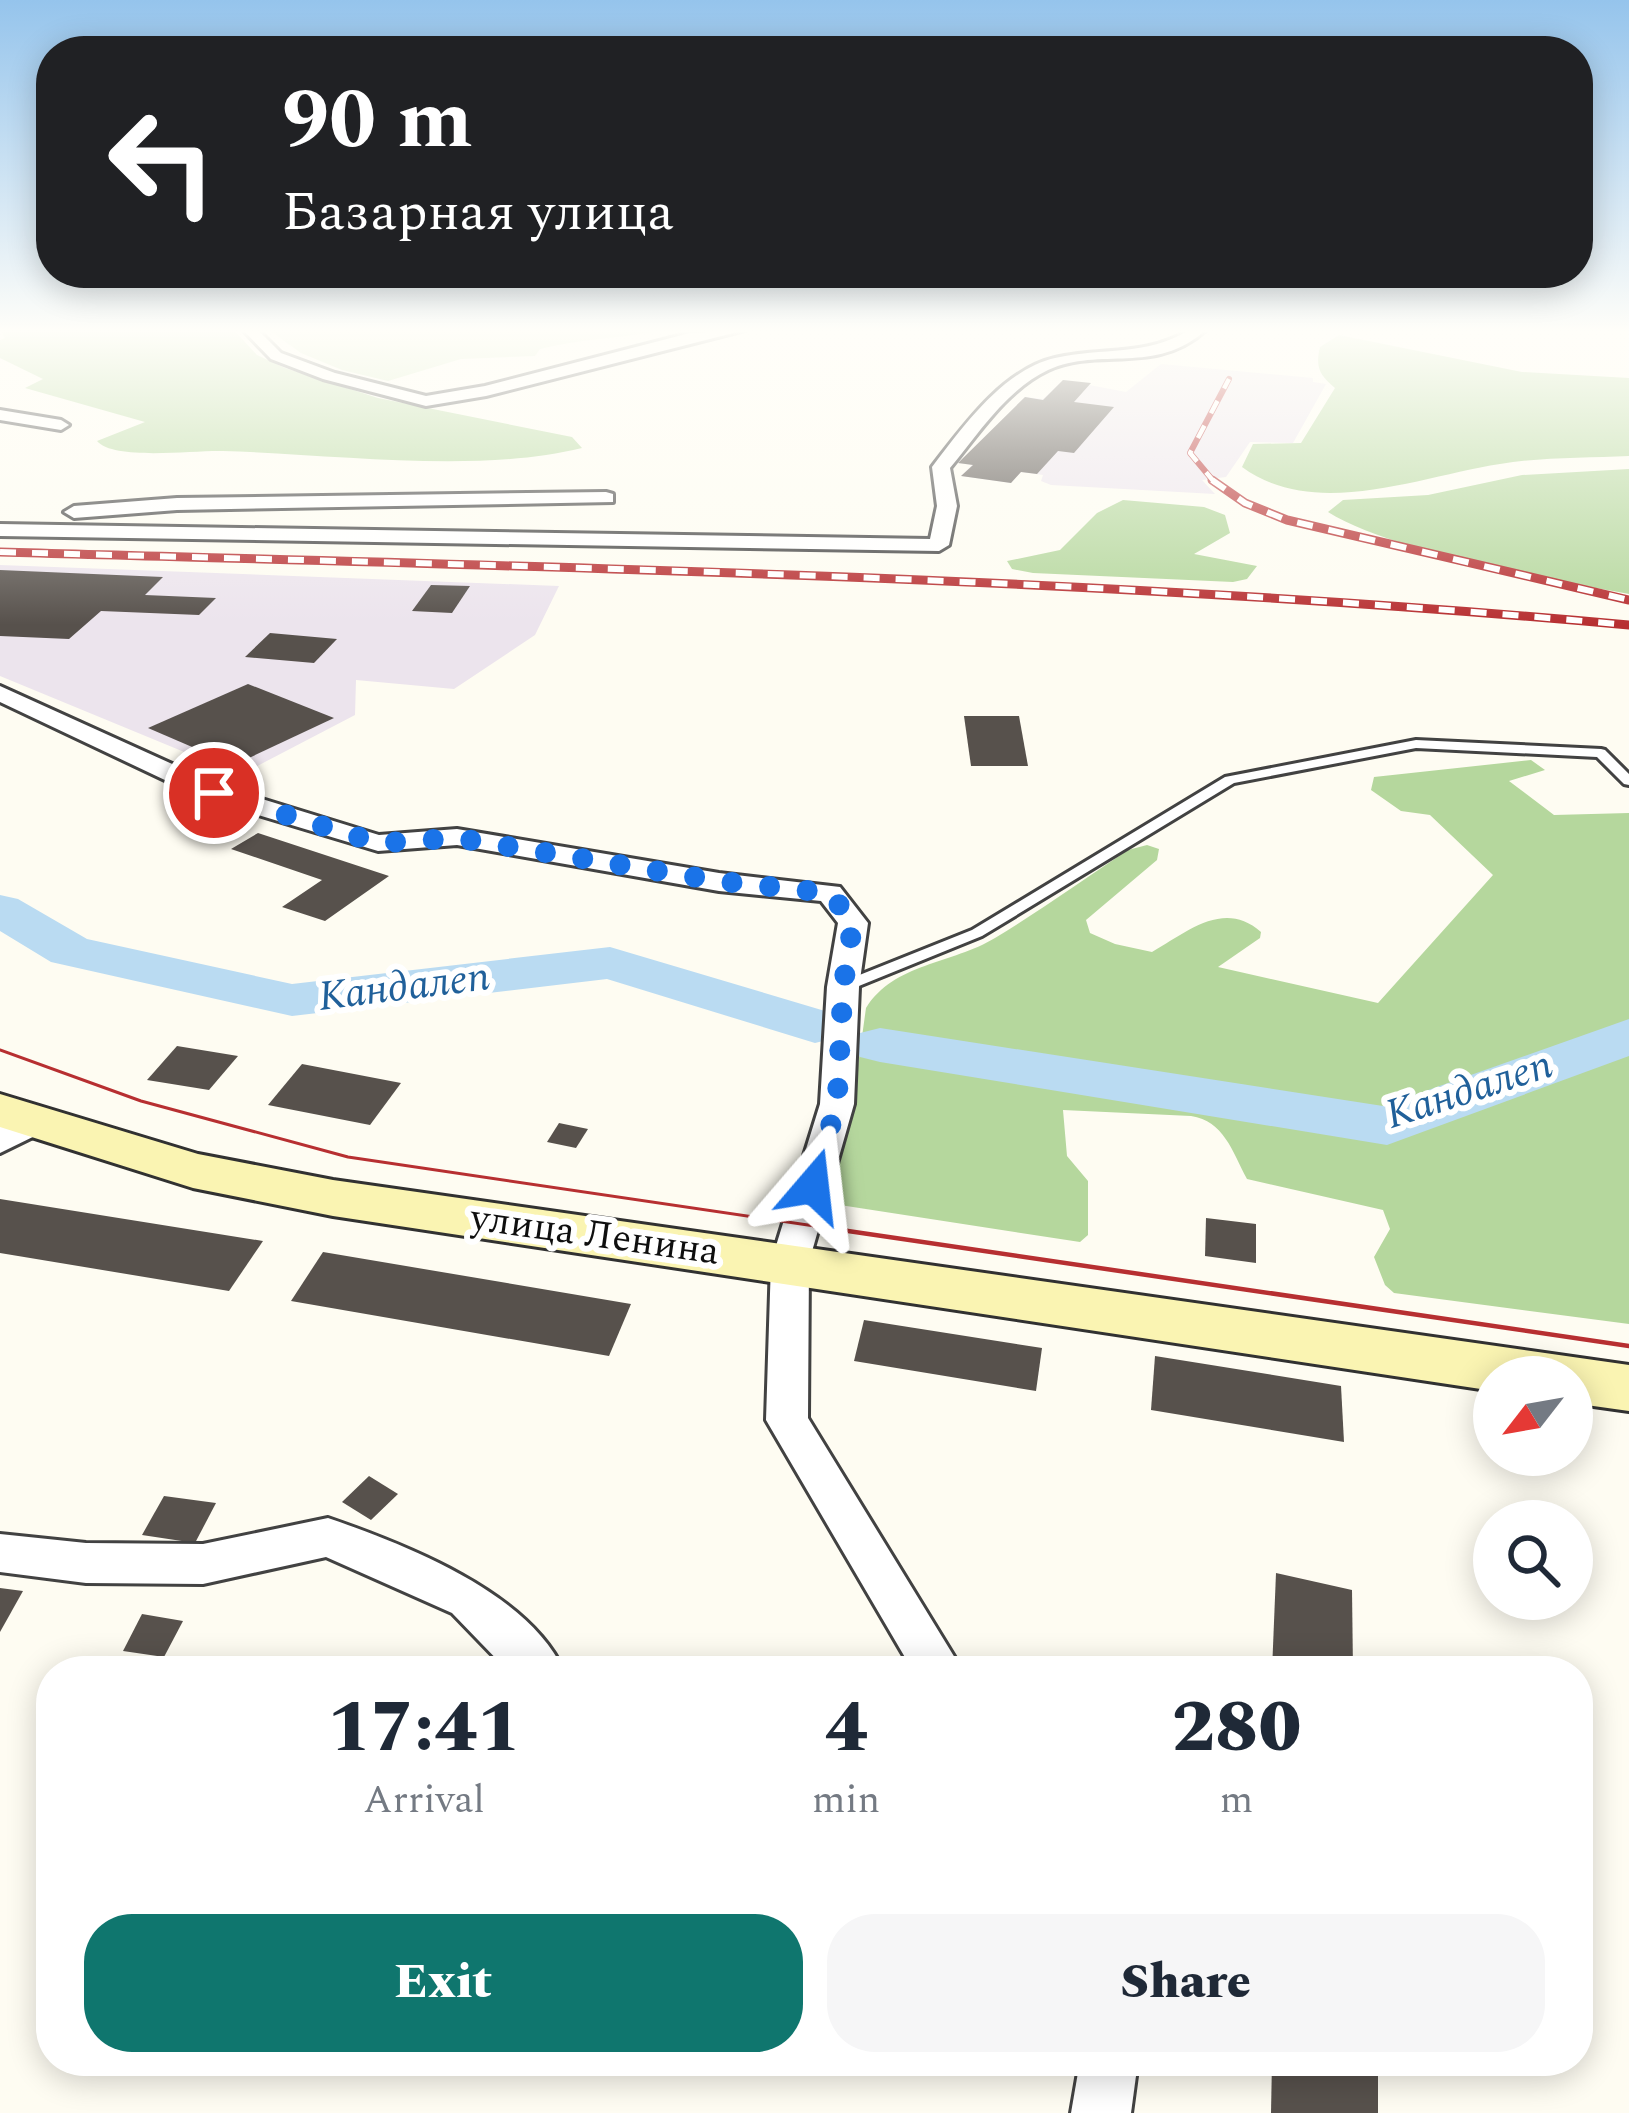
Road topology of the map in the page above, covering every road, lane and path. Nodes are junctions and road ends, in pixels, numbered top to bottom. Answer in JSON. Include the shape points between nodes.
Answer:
{"nodes":[{"id":1,"x":975,"y":429,"type":"edge"},
{"id":2,"x":606,"y":498,"type":"dead end"},
{"id":3,"x":0,"y":527,"type":"edge"},
{"id":4,"x":0,"y":693,"type":"edge"},
{"id":5,"x":1629,"y":781,"type":"edge"},
{"id":6,"x":843,"y":987,"type":"junction"},
{"id":7,"x":11,"y":1125,"type":"edge"},
{"id":8,"x":790,"y":1262,"type":"junction"},
{"id":9,"x":1473,"y":1365,"type":"edge"},
{"id":10,"x":1593,"y":1383,"type":"edge"},
{"id":11,"x":1629,"y":1388,"type":"edge"},
{"id":12,"x":0,"y":1553,"type":"edge"},
{"id":13,"x":525,"y":1656,"type":"edge"},
{"id":14,"x":930,"y":1656,"type":"edge"},
{"id":15,"x":1106,"y":2076,"type":"edge"},
{"id":16,"x":1101,"y":2113,"type":"edge"}],
"edges":[{"from":1,"to":3,"type":"street","via":[[941,466],[947,506],[939,545]]},
{"from":2,"to":3,"type":"street","via":[[177,504],[44,514]]},
{"from":4,"to":6,"type":"street","via":[[214,793],[378,843],[457,838],[830,893],[853,923]]},
{"from":5,"to":6,"type":"lane","via":[[1601,753],[1416,744],[1230,780],[977,933]]},
{"from":6,"to":8,"type":"street","via":[[837,1104]]},
{"from":7,"to":8,"type":"main road","name":"улица Ленина","via":[[333,1198]]},
{"from":8,"to":9,"type":"main road","name":"улица Ленина"},
{"from":8,"to":14,"type":"street","via":[[787,1420]]},
{"from":10,"to":11,"type":"main road"},
{"from":12,"to":13,"type":"street","via":[[203,1564],[328,1538],[469,1599]]},
{"from":15,"to":16,"type":"street"}]}
